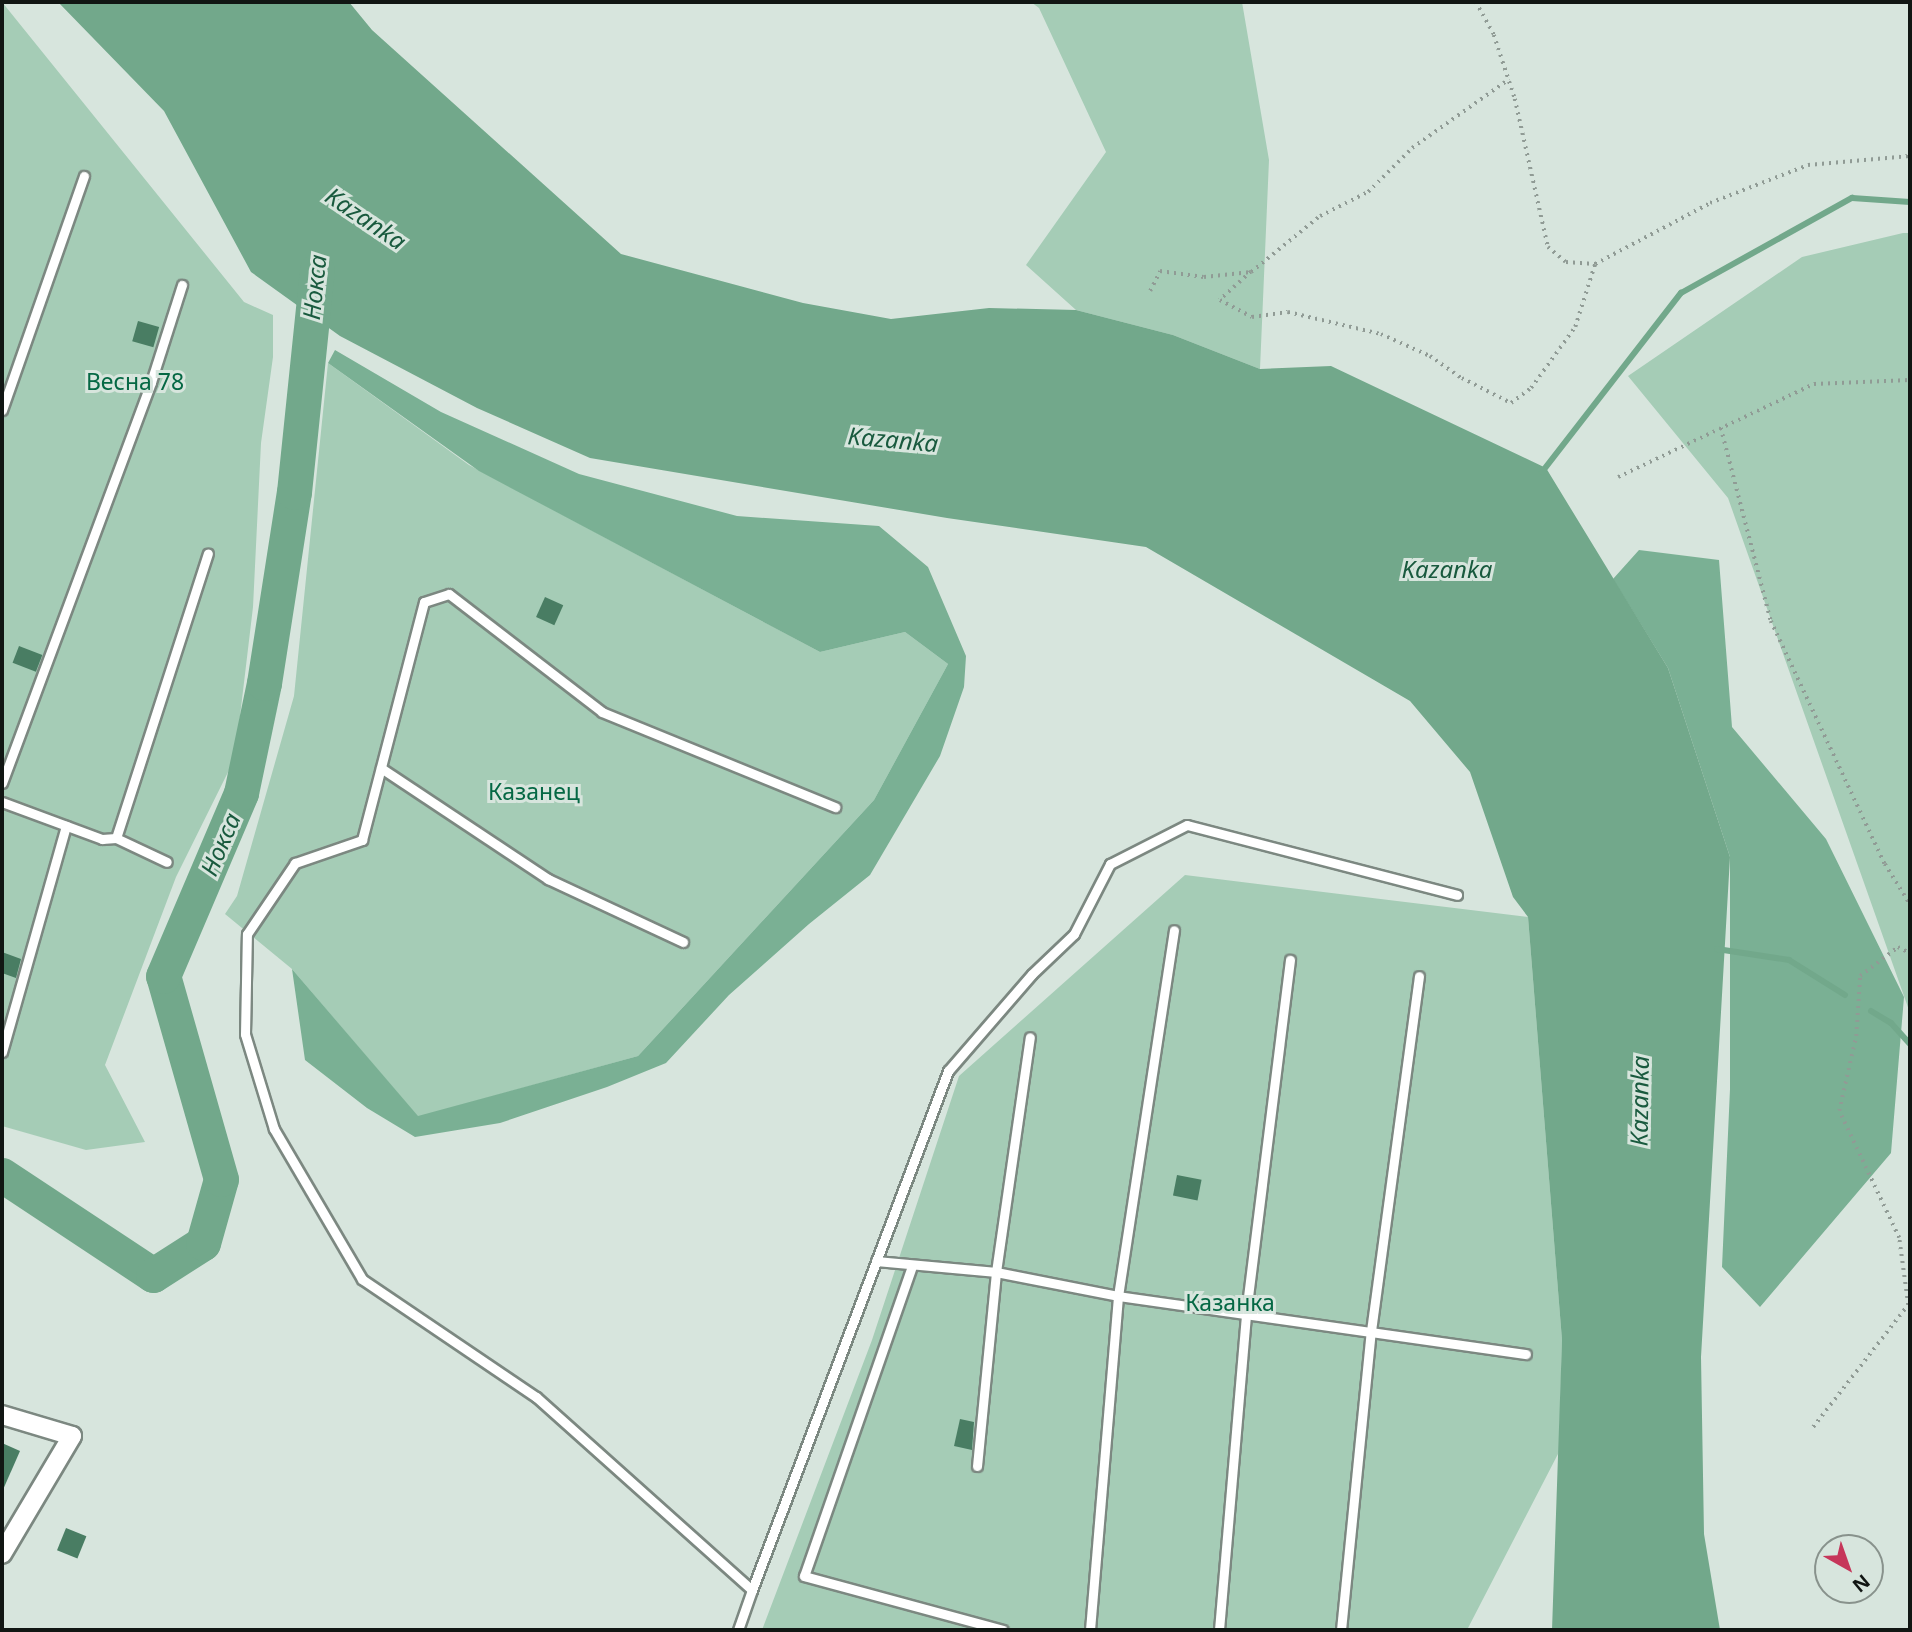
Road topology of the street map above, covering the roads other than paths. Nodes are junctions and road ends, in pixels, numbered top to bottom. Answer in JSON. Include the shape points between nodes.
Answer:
{"nodes":[{"id":1,"x":84,"y":176,"type":"dead end"},
{"id":2,"x":182,"y":285,"type":"dead end"},
{"id":3,"x":2,"y":410,"type":"edge"},
{"id":4,"x":208,"y":553,"type":"dead end"},
{"id":5,"x":381,"y":768,"type":"junction"},
{"id":6,"x":2,"y":783,"type":"edge"},
{"id":7,"x":2,"y":802,"type":"edge"},
{"id":8,"x":835,"y":807,"type":"dead end"},
{"id":9,"x":66,"y":827,"type":"junction"},
{"id":10,"x":116,"y":838,"type":"junction"},
{"id":11,"x":167,"y":862,"type":"dead end"},
{"id":12,"x":1457,"y":895,"type":"dead end"},
{"id":13,"x":1174,"y":930,"type":"dead end"},
{"id":14,"x":683,"y":942,"type":"dead end"},
{"id":15,"x":1290,"y":960,"type":"dead end"},
{"id":16,"x":1419,"y":976,"type":"dead end"},
{"id":17,"x":1030,"y":1037,"type":"dead end"},
{"id":18,"x":2,"y":1052,"type":"edge"},
{"id":19,"x":876,"y":1261,"type":"junction"},
{"id":20,"x":912,"y":1266,"type":"junction"},
{"id":21,"x":996,"y":1272,"type":"junction"},
{"id":22,"x":1118,"y":1296,"type":"junction"},
{"id":23,"x":1246,"y":1313,"type":"junction"},
{"id":24,"x":1371,"y":1331,"type":"junction"},
{"id":25,"x":1526,"y":1354,"type":"dead end"},
{"id":26,"x":2,"y":1415,"type":"edge"},
{"id":27,"x":977,"y":1466,"type":"dead end"},
{"id":28,"x":2,"y":1555,"type":"edge"},
{"id":29,"x":752,"y":1590,"type":"junction"},
{"id":30,"x":738,"y":1630,"type":"edge"},
{"id":31,"x":1003,"y":1630,"type":"edge"},
{"id":32,"x":1090,"y":1630,"type":"edge"},
{"id":33,"x":1219,"y":1630,"type":"edge"},
{"id":34,"x":1340,"y":1630,"type":"edge"}],
"edges":[{"from":1,"to":3,"type":"lane"},
{"from":2,"to":6,"type":"lane","via":[[151,382]]},
{"from":4,"to":10,"type":"lane"},
{"from":5,"to":8,"type":"lane","via":[[424,602],[449,594],[602,712]]},
{"from":5,"to":14,"type":"lane","via":[[548,879]]},
{"from":5,"to":29,"type":"lane","via":[[362,840],[295,863],[247,933],[246,1034],[274,1129],[362,1279],[536,1397]]},
{"from":7,"to":9,"type":"lane"},
{"from":9,"to":10,"type":"lane","via":[[102,839]]},
{"from":9,"to":18,"type":"lane"},
{"from":10,"to":11,"type":"lane"},
{"from":12,"to":19,"type":"lane","via":[[1187,825],[1110,864],[1074,934],[1032,974],[948,1072]]},
{"from":13,"to":22,"type":"lane"},
{"from":15,"to":23,"type":"lane"},
{"from":16,"to":24,"type":"lane"},
{"from":17,"to":21,"type":"lane"},
{"from":19,"to":20,"type":"lane"},
{"from":19,"to":29,"type":"lane"},
{"from":20,"to":21,"type":"lane"},
{"from":20,"to":31,"type":"lane","via":[[804,1576]]},
{"from":21,"to":22,"type":"lane"},
{"from":21,"to":27,"type":"lane"},
{"from":22,"to":23,"type":"lane"},
{"from":22,"to":32,"type":"lane"},
{"from":23,"to":24,"type":"lane"},
{"from":23,"to":33,"type":"lane"},
{"from":24,"to":25,"type":"lane"},
{"from":24,"to":34,"type":"lane"},
{"from":26,"to":28,"type":"street","via":[[72,1436]]},
{"from":29,"to":30,"type":"lane"}]}
